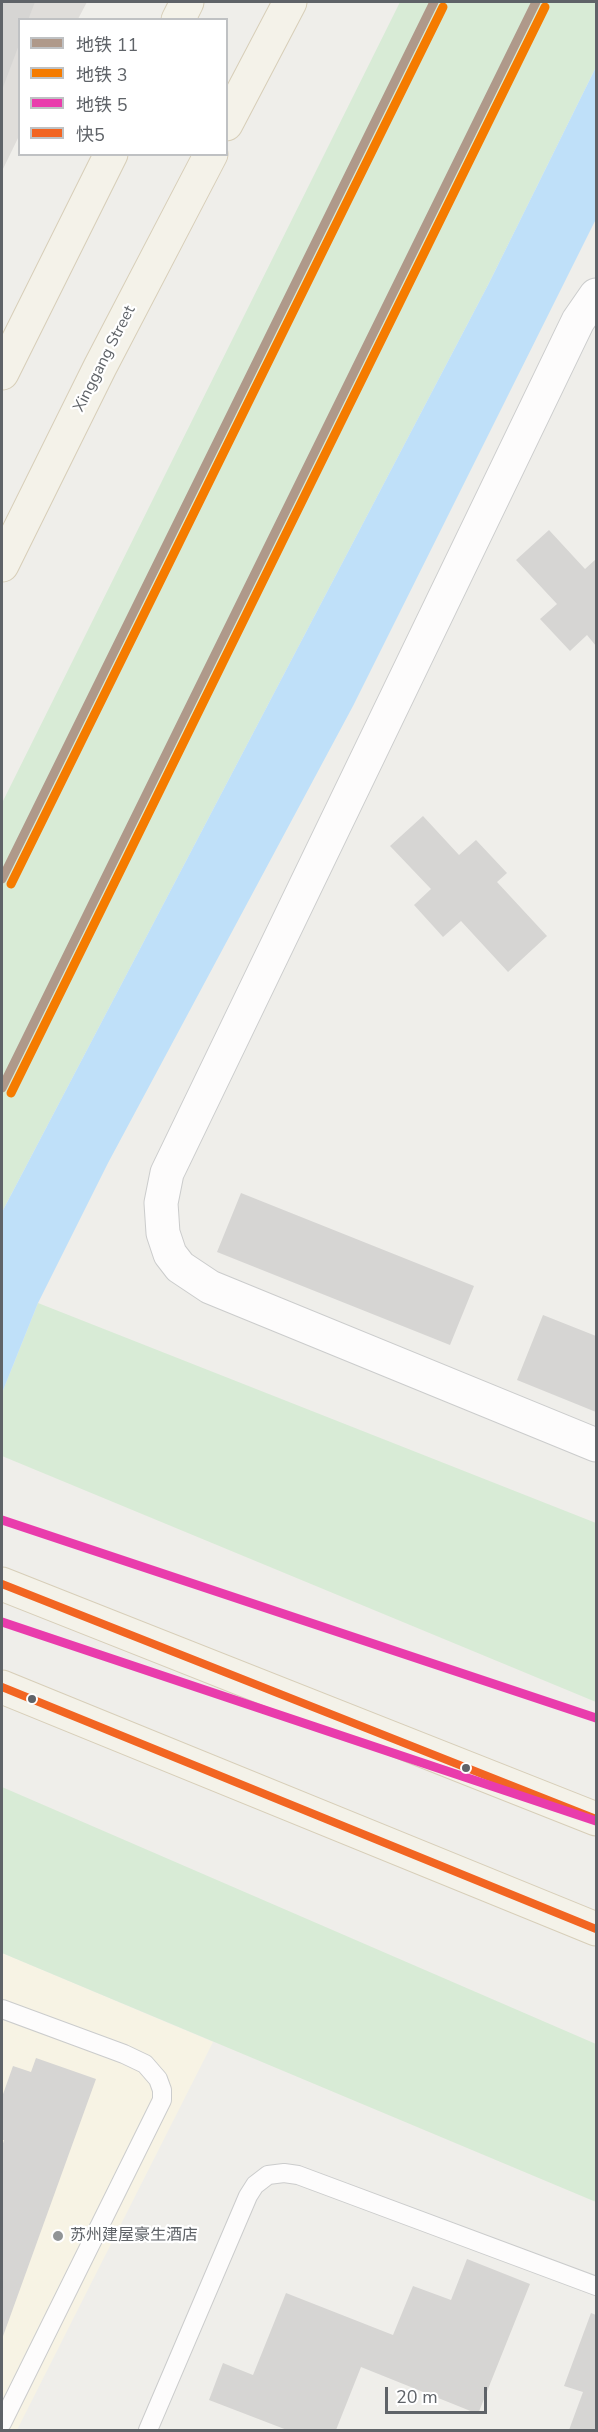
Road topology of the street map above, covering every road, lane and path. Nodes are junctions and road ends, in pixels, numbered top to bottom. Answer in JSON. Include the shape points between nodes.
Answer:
{"nodes":[{"id":1,"x":187,"y":2,"type":"edge"},
{"id":2,"x":290,"y":2,"type":"edge"},
{"id":3,"x":179,"y":18,"type":"edge"},
{"id":4,"x":228,"y":120,"type":"edge"},
{"id":5,"x":110,"y":156,"type":"edge"},
{"id":6,"x":209,"y":156,"type":"edge"},
{"id":7,"x":597,"y":295,"type":"edge"},
{"id":8,"x":2,"y":373,"type":"edge"},
{"id":9,"x":2,"y":565,"type":"edge"},
{"id":10,"x":597,"y":1445,"type":"edge"},
{"id":11,"x":2,"y":1584,"type":"edge"},
{"id":12,"x":2,"y":1687,"type":"edge"},
{"id":13,"x":597,"y":1820,"type":"edge"},
{"id":14,"x":597,"y":1929,"type":"edge"},
{"id":15,"x":2,"y":2009,"type":"edge"},
{"id":16,"x":597,"y":2286,"type":"edge"},
{"id":17,"x":2,"y":2423,"type":"edge"},
{"id":18,"x":148,"y":2430,"type":"edge"}],
"edges":[{"from":1,"to":3,"type":"main road"},
{"from":2,"to":4,"type":"main road"},
{"from":5,"to":8,"type":"main road"},
{"from":6,"to":9,"type":"main road","name":"Xinggang Street"},
{"from":7,"to":10,"type":"street","via":[[578,321],[172,1162],[160,1203],[170,1254],[185,1271],[210,1287]]},
{"from":11,"to":13,"type":"main road"},
{"from":12,"to":14,"type":"main road"},
{"from":15,"to":17,"type":"lane","via":[[145,2064],[158,2079],[162,2100]]},
{"from":16,"to":18,"type":"lane","via":[[298,2175],[268,2175],[248,2196]]}]}
